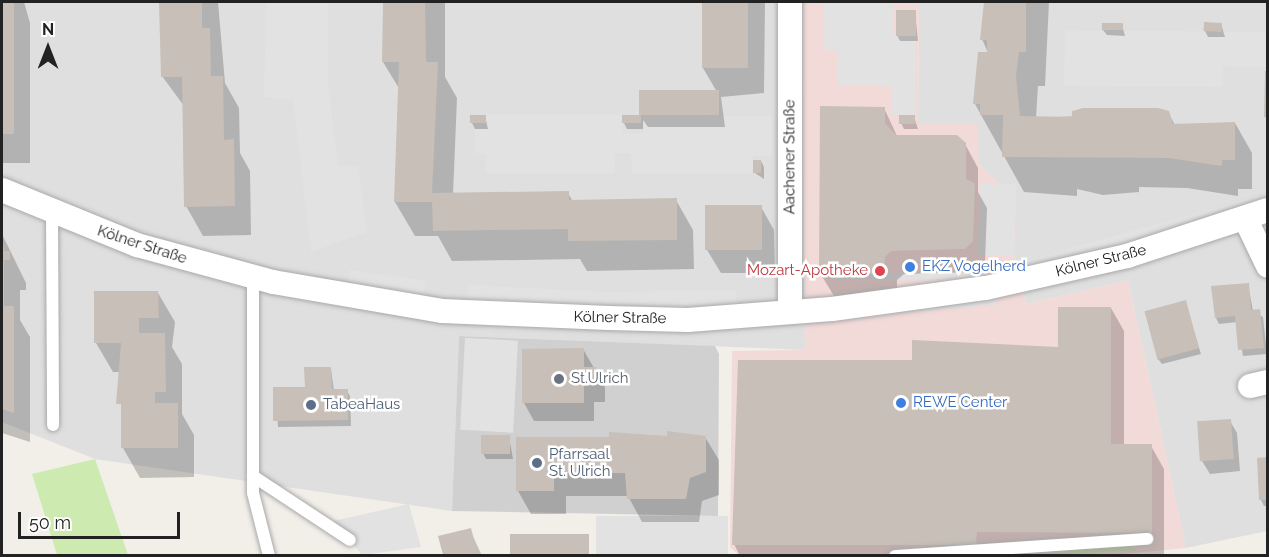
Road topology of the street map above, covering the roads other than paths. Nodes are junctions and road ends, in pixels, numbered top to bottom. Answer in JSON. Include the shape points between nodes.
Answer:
{"nodes":[{"id":1,"x":790,"y":2,"type":"edge"},
{"id":2,"x":2,"y":190,"type":"edge"},
{"id":3,"x":52,"y":214,"type":"junction"},
{"id":4,"x":1256,"y":214,"type":"edge"},
{"id":5,"x":1268,"y":266,"type":"edge"},
{"id":6,"x":253,"y":277,"type":"junction"},
{"id":7,"x":790,"y":312,"type":"junction"},
{"id":8,"x":53,"y":425,"type":"dead end"},
{"id":9,"x":253,"y":476,"type":"junction"},
{"id":10,"x":1147,"y":538,"type":"dead end"},
{"id":11,"x":350,"y":540,"type":"dead end"},
{"id":12,"x":269,"y":555,"type":"edge"},
{"id":13,"x":895,"y":555,"type":"edge"}],
"edges":[{"from":1,"to":7,"type":"street","name":"Aachener Straße"},
{"from":2,"to":3,"type":"street","name":"Kölner Straße"},
{"from":3,"to":6,"type":"street","name":"Kölner Straße","via":[[137,245]]},
{"from":3,"to":8,"type":"lane"},
{"from":4,"to":5,"type":"street","name":"Kölner Straße"},
{"from":4,"to":7,"type":"street","name":"Kölner Straße","via":[[1127,256],[986,288]]},
{"from":6,"to":7,"type":"street","name":"Kölner Straße","via":[[332,294],[501,316],[688,320]]},
{"from":6,"to":9,"type":"lane"},
{"from":9,"to":11,"type":"lane"},
{"from":9,"to":12,"type":"lane"},
{"from":10,"to":13,"type":"lane"}]}
